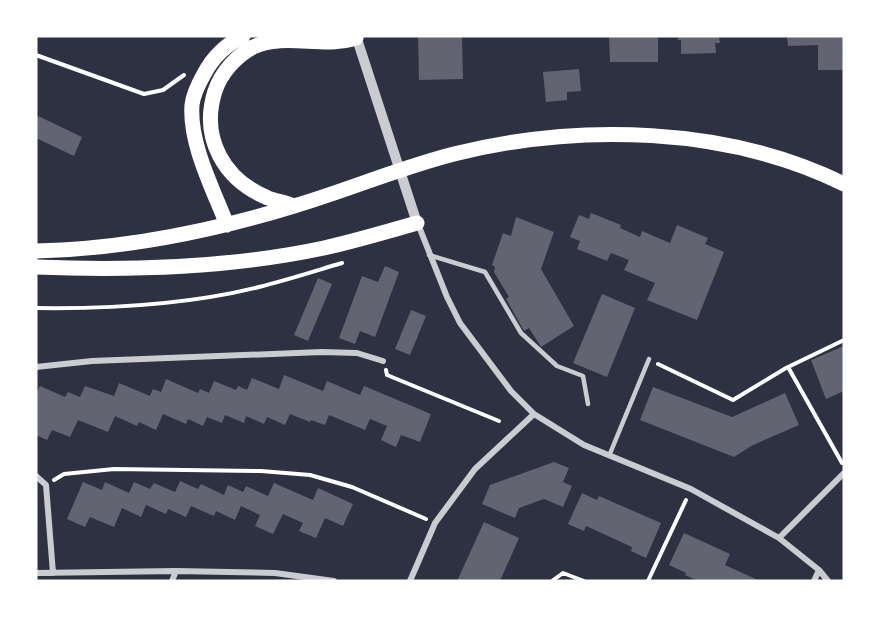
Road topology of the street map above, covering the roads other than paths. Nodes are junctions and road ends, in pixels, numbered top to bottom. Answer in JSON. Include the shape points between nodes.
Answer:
{"nodes":[{"id":1,"x":243,"y":36,"type":"edge"},
{"id":2,"x":356,"y":37,"type":"edge"},
{"id":3,"x":844,"y":184,"type":"edge"},
{"id":4,"x":294,"y":206,"type":"junction"},
{"id":5,"x":417,"y":223,"type":"junction"},
{"id":6,"x":227,"y":225,"type":"junction"},
{"id":7,"x":36,"y":251,"type":"edge"},
{"id":8,"x":429,"y":255,"type":"junction"},
{"id":9,"x":36,"y":267,"type":"edge"},
{"id":10,"x":649,"y":359,"type":"road end"},
{"id":11,"x":383,"y":361,"type":"road end"},
{"id":12,"x":36,"y":367,"type":"edge"},
{"id":13,"x":588,"y":404,"type":"dead end"},
{"id":14,"x":534,"y":414,"type":"junction"},
{"id":15,"x":609,"y":456,"type":"junction"},
{"id":16,"x":844,"y":473,"type":"edge"},
{"id":17,"x":36,"y":476,"type":"edge"},
{"id":18,"x":779,"y":538,"type":"junction"},
{"id":19,"x":819,"y":570,"type":"junction"},
{"id":20,"x":176,"y":571,"type":"junction"},
{"id":21,"x":36,"y":573,"type":"edge"},
{"id":22,"x":53,"y":573,"type":"junction"},
{"id":23,"x":172,"y":581,"type":"edge"},
{"id":24,"x":334,"y":581,"type":"edge"},
{"id":25,"x":410,"y":581,"type":"edge"},
{"id":26,"x":814,"y":581,"type":"edge"},
{"id":27,"x":828,"y":581,"type":"edge"}],
"edges":[{"from":1,"to":6,"type":"main road","via":[[210,62],[192,103],[197,146]]},
{"from":2,"to":4,"type":"main road","via":[[343,42],[277,40],[253,47],[227,69],[217,84],[209,130],[215,149],[235,176],[250,188]]},
{"from":2,"to":5,"type":"street"},
{"from":3,"to":4,"type":"main road","via":[[742,148],[650,136],[600,135],[532,139],[454,154]]},
{"from":4,"to":6,"type":"main road"},
{"from":5,"to":8,"type":"street"},
{"from":5,"to":9,"type":"main road","via":[[325,248],[227,262],[151,269]]},
{"from":6,"to":7,"type":"main road","via":[[130,245]]},
{"from":8,"to":13,"type":"lane","via":[[485,272],[521,333],[557,366],[583,376]]},
{"from":8,"to":14,"type":"street","via":[[470,338]]},
{"from":10,"to":15,"type":"lane"},
{"from":11,"to":12,"type":"street","via":[[357,353],[322,352],[92,361]]},
{"from":14,"to":15,"type":"street","via":[[584,446]]},
{"from":14,"to":25,"type":"street","via":[[475,469],[435,523]]},
{"from":15,"to":18,"type":"street","via":[[692,489]]},
{"from":16,"to":18,"type":"street"},
{"from":17,"to":22,"type":"street","via":[[46,485]]},
{"from":18,"to":19,"type":"street"},
{"from":19,"to":26,"type":"street"},
{"from":19,"to":27,"type":"street"},
{"from":20,"to":22,"type":"street"},
{"from":20,"to":23,"type":"street"},
{"from":20,"to":24,"type":"street","via":[[275,573]]},
{"from":21,"to":22,"type":"street"}]}
